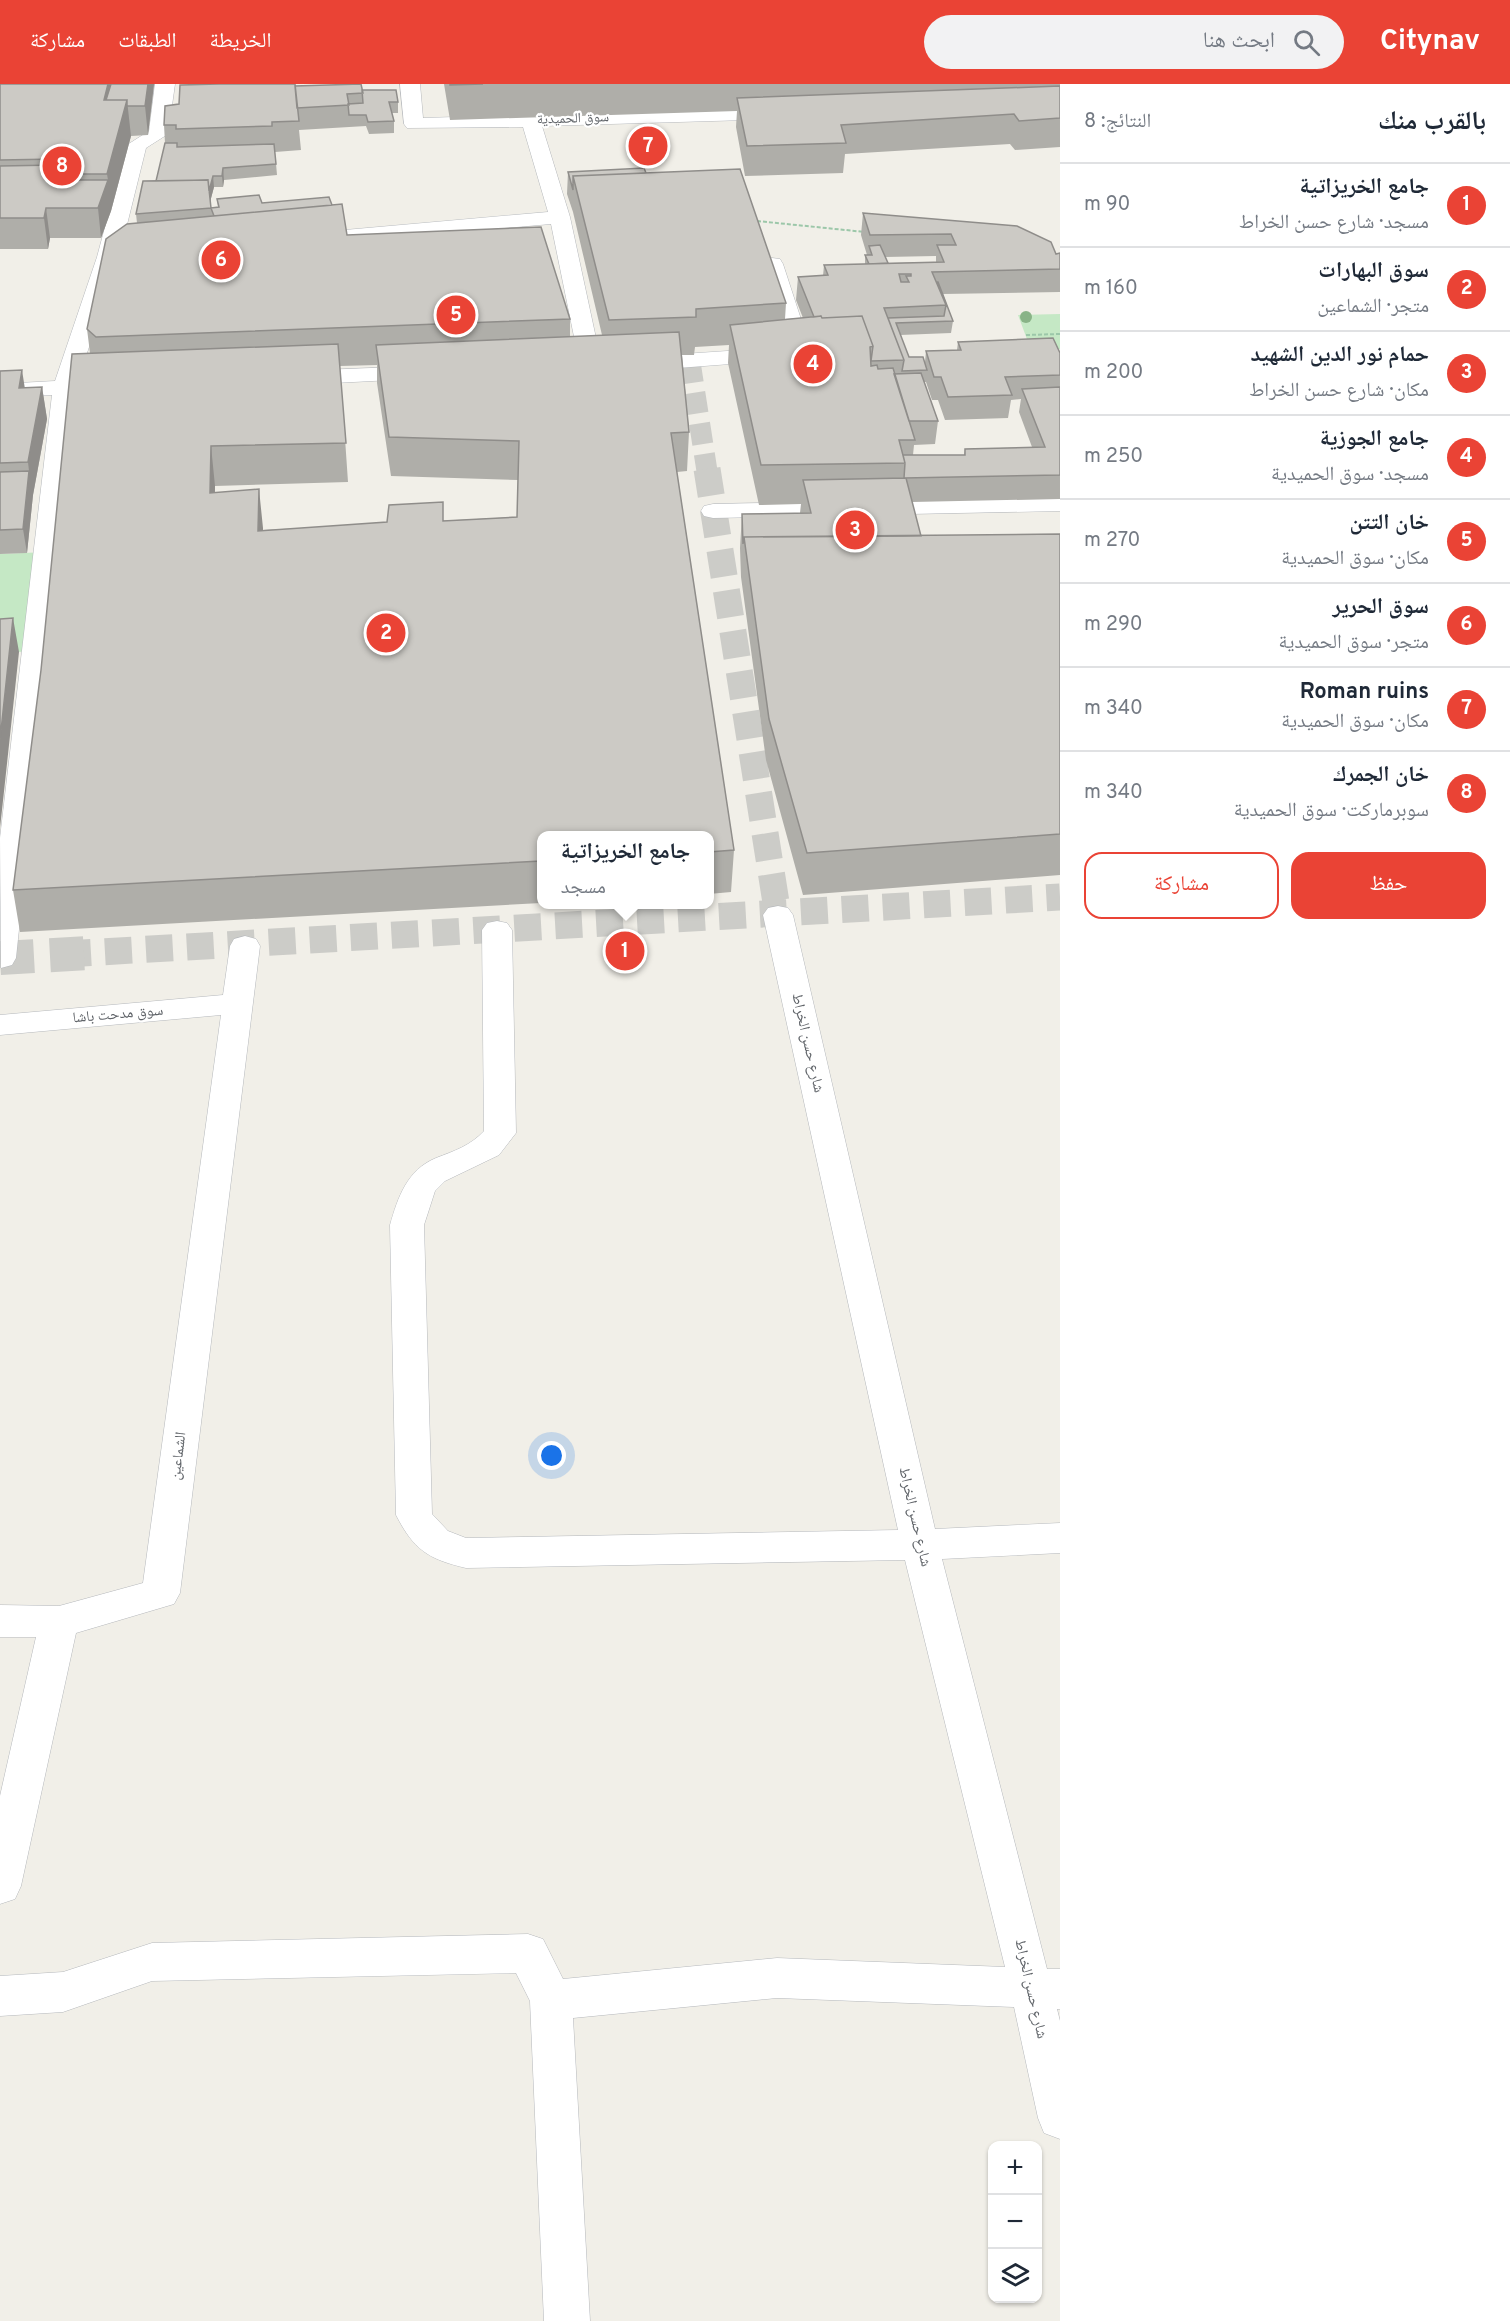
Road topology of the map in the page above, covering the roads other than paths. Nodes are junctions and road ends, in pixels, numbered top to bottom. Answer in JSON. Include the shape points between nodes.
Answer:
{"nodes":[{"id":1,"x":165,"y":84,"type":"edge"},
{"id":2,"x":410,"y":84,"type":"edge"},
{"id":3,"x":801,"y":112,"type":"edge"},
{"id":4,"x":531,"y":119,"type":"junction"},
{"id":5,"x":560,"y":217,"type":"junction"},
{"id":6,"x":757,"y":221,"type":"edge"},
{"id":7,"x":286,"y":241,"type":"edge"},
{"id":8,"x":132,"y":255,"type":"edge"},
{"id":9,"x":108,"y":257,"type":"junction"},
{"id":10,"x":591,"y":366,"type":"junction"},
{"id":11,"x":567,"y":367,"type":"edge"},
{"id":12,"x":447,"y":372,"type":"edge"},
{"id":13,"x":280,"y":378,"type":"edge"},
{"id":14,"x":136,"y":384,"type":"edge"},
{"id":15,"x":64,"y":387,"type":"junction"},
{"id":16,"x":0,"y":391,"type":"edge"},
{"id":17,"x":1058,"y":508,"type":"edge"},
{"id":18,"x":713,"y":511,"type":"dead end"},
{"id":19,"x":46,"y":552,"type":"junction"},
{"id":20,"x":18,"y":553,"type":"edge"},
{"id":21,"x":778,"y":915,"type":"tunnel mouth"},
{"id":22,"x":497,"y":930,"type":"dead end"},
{"id":23,"x":245,"y":946,"type":"dead end"},
{"id":24,"x":1,"y":958,"type":"edge"},
{"id":25,"x":237,"y":1004,"type":"junction"},
{"id":26,"x":0,"y":1025,"type":"edge"},
{"id":27,"x":1060,"y":1538,"type":"edge"},
{"id":28,"x":920,"y":1545,"type":"junction"},
{"id":29,"x":0,"y":1621,"type":"edge"},
{"id":30,"x":59,"y":1622,"type":"junction"},
{"id":31,"x":0,"y":1886,"type":"edge"},
{"id":32,"x":1045,"y":1989,"type":"edge"},
{"id":33,"x":0,"y":1996,"type":"edge"},
{"id":34,"x":551,"y":2000,"type":"junction"},
{"id":35,"x":1060,"y":2118,"type":"edge"},
{"id":36,"x":567,"y":2321,"type":"edge"}],
"edges":[{"from":1,"to":9,"type":"street","via":[[158,134],[136,145]]},
{"from":2,"to":4,"type":"street","name":"سوق الحميدية","via":[[414,123]]},
{"from":3,"to":4,"type":"street","name":"سوق الحميدية"},
{"from":4,"to":5,"type":"street"},
{"from":5,"to":7,"type":"street"},
{"from":5,"to":10,"type":"street"},
{"from":6,"to":10,"type":"street","via":[[801,353]]},
{"from":8,"to":9,"type":"street"},
{"from":9,"to":15,"type":"street"},
{"from":10,"to":11,"type":"street"},
{"from":12,"to":13,"type":"street"},
{"from":14,"to":15,"type":"street"},
{"from":15,"to":16,"type":"street"},
{"from":15,"to":19,"type":"street"},
{"from":17,"to":18,"type":"street"},
{"from":19,"to":20,"type":"street"},
{"from":19,"to":24,"type":"street"},
{"from":21,"to":28,"type":"street","name":"شارع حسن الخراط"},
{"from":22,"to":28,"type":"street","via":[[500,1133],[482,1152],[432,1172],[415,1195],[407,1225],[414,1515],[421,1530],[435,1543],[466,1553]]},
{"from":23,"to":25,"type":"street","name":"الشماعين"},
{"from":25,"to":26,"type":"street","name":"سوق مدحت باشا"},
{"from":25,"to":30,"type":"street","name":"الشماعين","via":[[161,1593]]},
{"from":27,"to":28,"type":"street"},
{"from":28,"to":32,"type":"street","name":"شارع حسن الخراط"},
{"from":29,"to":30,"type":"street"},
{"from":30,"to":31,"type":"street"},
{"from":32,"to":34,"type":"street","via":[[777,1978]]},
{"from":32,"to":35,"type":"street","name":"شارع حسن الخراط"},
{"from":33,"to":34,"type":"street","via":[[63,1992],[152,1962],[528,1953]]},
{"from":34,"to":36,"type":"street"}]}
